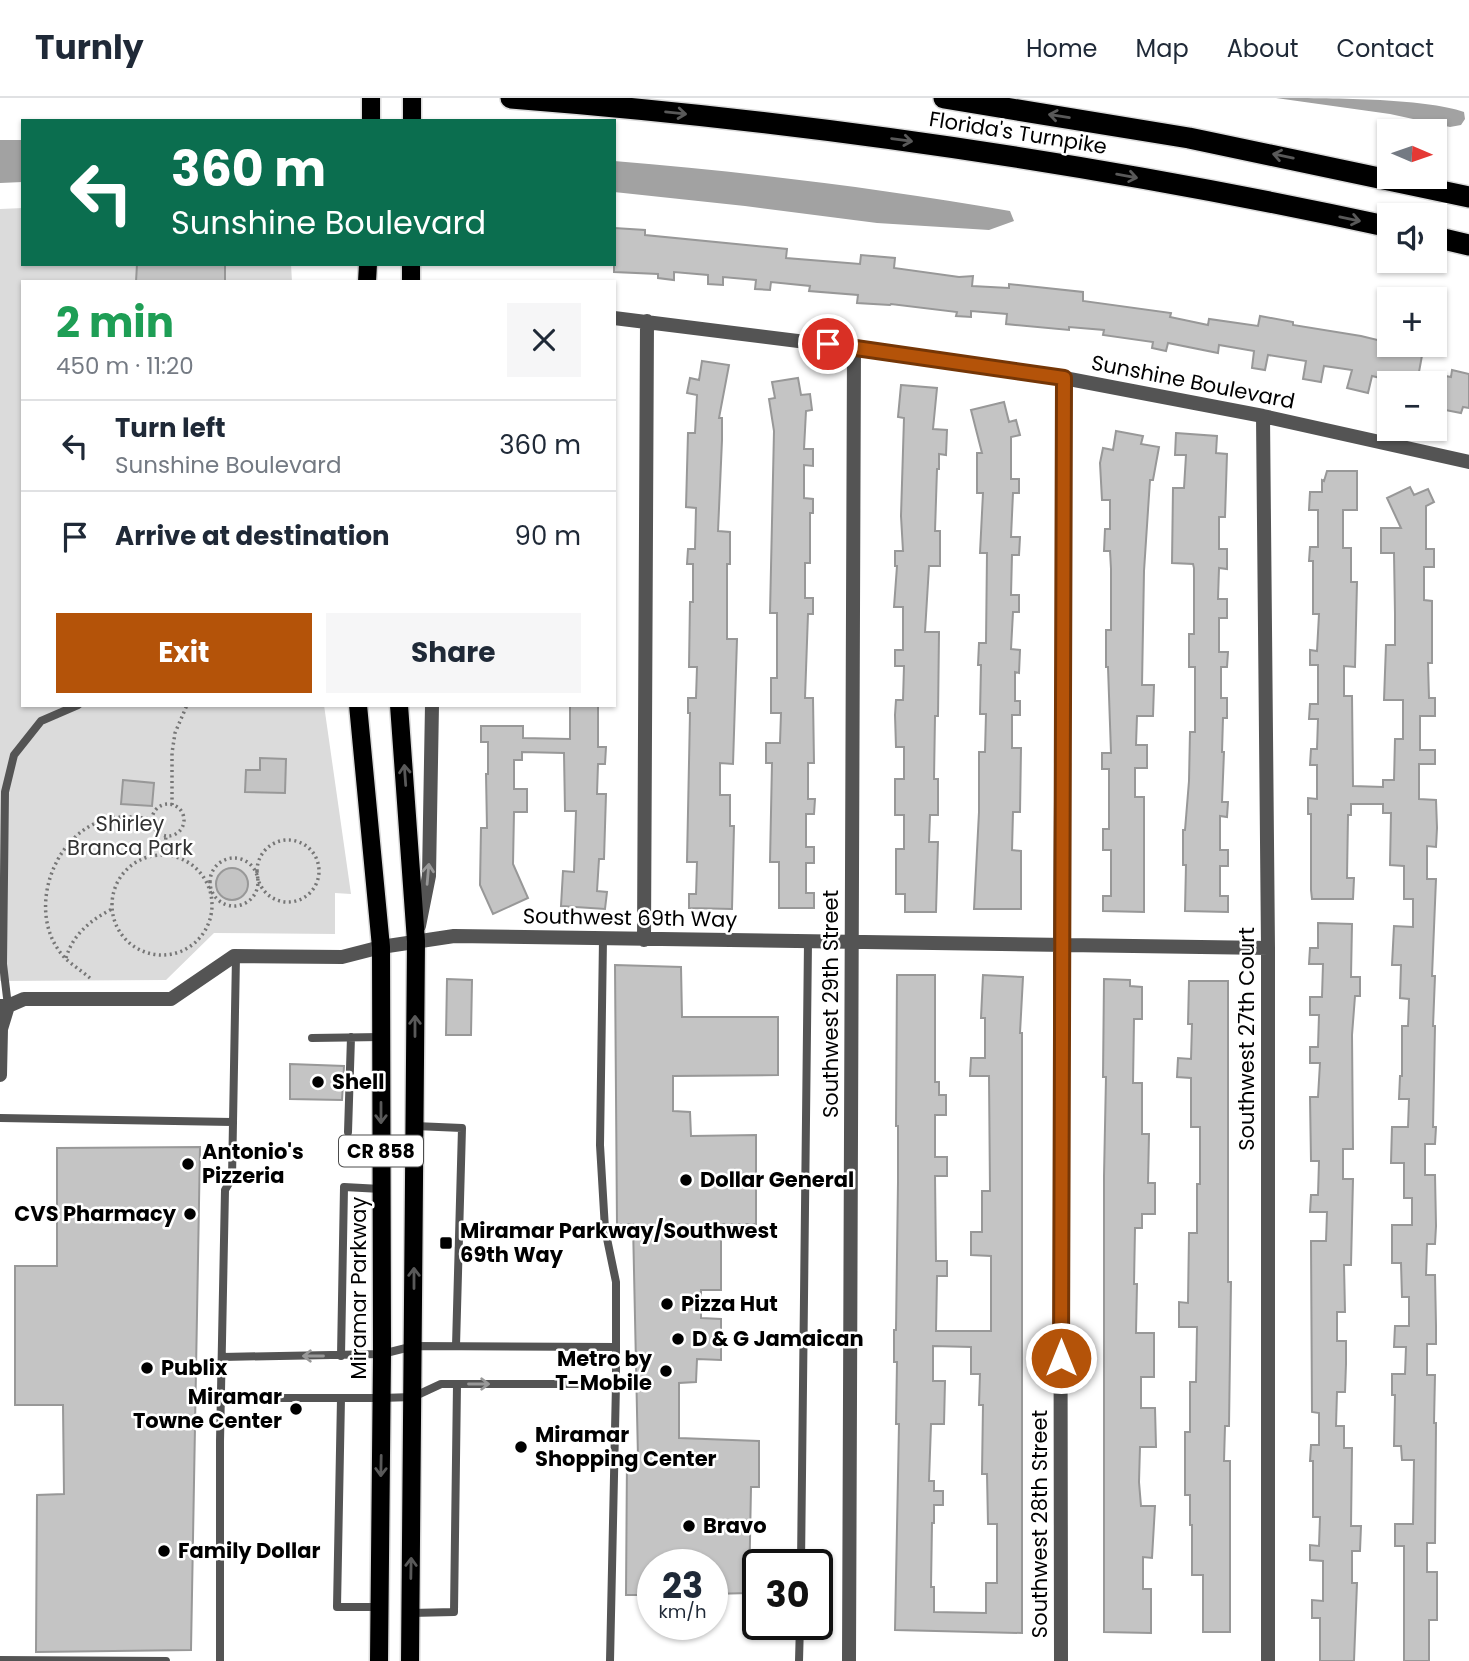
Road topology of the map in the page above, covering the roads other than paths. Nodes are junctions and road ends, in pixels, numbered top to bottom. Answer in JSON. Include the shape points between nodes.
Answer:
{"nodes":[{"id":1,"x":371,"y":98,"type":"edge"},
{"id":2,"x":412,"y":98,"type":"edge"},
{"id":3,"x":510,"y":98,"type":"edge"},
{"id":4,"x":944,"y":98,"type":"edge"},
{"id":5,"x":371,"y":119,"type":"edge"},
{"id":6,"x":412,"y":119,"type":"edge"},
{"id":7,"x":1469,"y":197,"type":"edge"},
{"id":8,"x":1377,"y":224,"type":"edge"},
{"id":9,"x":1447,"y":239,"type":"edge"},
{"id":10,"x":1469,"y":244,"type":"edge"},
{"id":11,"x":616,"y":318,"type":"edge"},
{"id":12,"x":647,"y":321,"type":"junction"},
{"id":13,"x":854,"y":348,"type":"junction"},
{"id":14,"x":1064,"y":378,"type":"junction"},
{"id":15,"x":1263,"y":416,"type":"junction"},
{"id":16,"x":1469,"y":462,"type":"edge"},
{"id":17,"x":73,"y":707,"type":"edge"},
{"id":18,"x":358,"y":707,"type":"edge"},
{"id":19,"x":399,"y":707,"type":"edge"},
{"id":20,"x":432,"y":707,"type":"edge"},
{"id":21,"x":603,"y":939,"type":"junction"},
{"id":22,"x":643,"y":940,"type":"junction"},
{"id":23,"x":416,"y":941,"type":"junction"},
{"id":24,"x":808,"y":942,"type":"junction"},
{"id":25,"x":853,"y":943,"type":"junction"},
{"id":26,"x":1060,"y":944,"type":"junction"},
{"id":27,"x":381,"y":947,"type":"junction"},
{"id":28,"x":1268,"y":948,"type":"junction"},
{"id":29,"x":236,"y":956,"type":"junction"},
{"id":30,"x":4,"y":1006,"type":"edge"},
{"id":31,"x":351,"y":1037,"type":"junction"},
{"id":32,"x":381,"y":1037,"type":"junction"},
{"id":33,"x":312,"y":1038,"type":"dead end"},
{"id":34,"x":0,"y":1075,"type":"edge"},
{"id":35,"x":0,"y":1118,"type":"edge"},
{"id":36,"x":232,"y":1122,"type":"junction"},
{"id":37,"x":415,"y":1126,"type":"junction"},
{"id":38,"x":348,"y":1132,"type":"dead end"},
{"id":39,"x":381,"y":1189,"type":"junction"},
{"id":40,"x":414,"y":1346,"type":"junction"},
{"id":41,"x":456,"y":1346,"type":"junction"},
{"id":42,"x":616,"y":1347,"type":"junction"},
{"id":43,"x":382,"y":1354,"type":"junction"},
{"id":44,"x":341,"y":1356,"type":"junction"},
{"id":45,"x":222,"y":1357,"type":"junction"},
{"id":46,"x":457,"y":1384,"type":"junction"},
{"id":47,"x":616,"y":1384,"type":"junction"},
{"id":48,"x":413,"y":1397,"type":"junction"},
{"id":49,"x":221,"y":1398,"type":"junction"},
{"id":50,"x":341,"y":1398,"type":"junction"},
{"id":51,"x":381,"y":1398,"type":"junction"},
{"id":52,"x":801,"y":1549,"type":"edge"},
{"id":53,"x":379,"y":1607,"type":"junction"},
{"id":54,"x":411,"y":1613,"type":"junction"},
{"id":55,"x":800,"y":1640,"type":"edge"},
{"id":56,"x":0,"y":1660,"type":"edge"},
{"id":57,"x":166,"y":1661,"type":"edge"},
{"id":58,"x":220,"y":1661,"type":"edge"},
{"id":59,"x":379,"y":1661,"type":"edge"},
{"id":60,"x":410,"y":1661,"type":"edge"},
{"id":61,"x":610,"y":1661,"type":"edge"},
{"id":62,"x":799,"y":1661,"type":"edge"},
{"id":63,"x":849,"y":1661,"type":"edge"},
{"id":64,"x":1061,"y":1661,"type":"edge"},
{"id":65,"x":1268,"y":1661,"type":"edge"}],
"edges":[{"from":1,"to":5,"type":"main road"},
{"from":2,"to":6,"type":"main road"},
{"from":3,"to":8,"type":"highway","name":"Florida's Turnpike","one_way":true,"via":[[690,114],[933,144],[1091,169]]},
{"from":7,"to":4,"type":"highway","name":"Florida's Turnpike","one_way":true,"via":[[1189,138]]},
{"from":9,"to":10,"type":"highway"},
{"from":11,"to":12,"type":"street","name":"Sunshine Boulevard"},
{"from":12,"to":13,"type":"street","name":"Sunshine Boulevard"},
{"from":12,"to":22,"type":"street"},
{"from":13,"to":14,"type":"street","name":"Sunshine Boulevard"},
{"from":13,"to":25,"type":"street","name":"Southwest 29th Street"},
{"from":14,"to":15,"type":"street","name":"Sunshine Boulevard"},
{"from":14,"to":26,"type":"street","name":"Southwest 28th Street"},
{"from":15,"to":16,"type":"street","name":"Sunshine Boulevard"},
{"from":15,"to":28,"type":"street","name":"Southwest 27th Court"},
{"from":17,"to":30,"type":"lane","via":[[41,721],[14,755],[5,792]]},
{"from":18,"to":27,"type":"main road","name":"Miramar Parkway","number":"CR 858"},
{"from":23,"to":19,"type":"main road","number":"CR 858","one_way":true},
{"from":23,"to":20,"type":"street","one_way":true,"via":[[429,876]]},
{"from":21,"to":22,"type":"street","name":"Southwest 69th Way"},
{"from":21,"to":23,"type":"street","name":"Southwest 69th Way","via":[[454,936]]},
{"from":21,"to":42,"type":"lane","via":[[600,1145],[605,1229],[616,1282]]},
{"from":22,"to":24,"type":"street","name":"Southwest 69th Way"},
{"from":23,"to":27,"type":"street","name":"Southwest 69th Way"},
{"from":37,"to":23,"type":"main road","number":"CR 858","one_way":true},
{"from":24,"to":25,"type":"street","name":"Southwest 69th Way"},
{"from":24,"to":52,"type":"lane"},
{"from":25,"to":26,"type":"street","name":"Southwest 69th Way"},
{"from":25,"to":63,"type":"street","name":"Southwest 29th Street"},
{"from":26,"to":28,"type":"street","name":"Southwest 69th Way"},
{"from":26,"to":64,"type":"street","name":"Southwest 28th Street"},
{"from":27,"to":29,"type":"street","name":"Southwest 69th Way","via":[[342,957]]},
{"from":27,"to":32,"type":"main road","name":"Miramar Parkway","number":"CR 858"},
{"from":28,"to":65,"type":"street","name":"Southwest 27th Court"},
{"from":29,"to":30,"type":"street","via":[[171,999],[24,999]]},
{"from":29,"to":36,"type":"lane"},
{"from":30,"to":34,"type":"street"},
{"from":31,"to":32,"type":"lane"},
{"from":31,"to":33,"type":"lane"},
{"from":31,"to":38,"type":"lane"},
{"from":32,"to":39,"type":"main road","name":"Miramar Parkway","number":"CR 858","one_way":true},
{"from":35,"to":36,"type":"lane"},
{"from":36,"to":45,"type":"lane","via":[[232,1178],[225,1190]]},
{"from":40,"to":37,"type":"main road","number":"CR 858","one_way":true},
{"from":37,"to":41,"type":"lane","via":[[462,1128]]},
{"from":39,"to":43,"type":"main road","name":"Miramar Parkway","number":"CR 858"},
{"from":39,"to":44,"type":"lane","via":[[344,1187]]},
{"from":40,"to":41,"type":"lane"},
{"from":40,"to":43,"type":"lane"},
{"from":40,"to":48,"type":"main road","number":"CR 858"},
{"from":41,"to":42,"type":"lane"},
{"from":42,"to":47,"type":"lane"},
{"from":43,"to":44,"type":"lane"},
{"from":43,"to":51,"type":"main road","name":"Miramar Parkway","number":"CR 858"},
{"from":44,"to":45,"type":"lane","one_way":true},
{"from":45,"to":49,"type":"lane"},
{"from":46,"to":47,"type":"lane","one_way":true},
{"from":46,"to":48,"type":"lane","via":[[441,1384]]},
{"from":46,"to":54,"type":"lane","via":[[454,1612]]},
{"from":47,"to":61,"type":"lane"},
{"from":48,"to":51,"type":"lane"},
{"from":54,"to":48,"type":"main road","number":"CR 858","one_way":true},
{"from":49,"to":50,"type":"lane"},
{"from":49,"to":58,"type":"lane"},
{"from":50,"to":51,"type":"lane"},
{"from":50,"to":53,"type":"lane","via":[[337,1607]]},
{"from":51,"to":53,"type":"main road","name":"Miramar Parkway","number":"CR 858","one_way":true},
{"from":53,"to":59,"type":"main road","name":"Miramar Parkway","number":"CR 858"},
{"from":54,"to":60,"type":"main road","number":"CR 858"},
{"from":55,"to":62,"type":"lane"},
{"from":56,"to":57,"type":"lane"}]}
